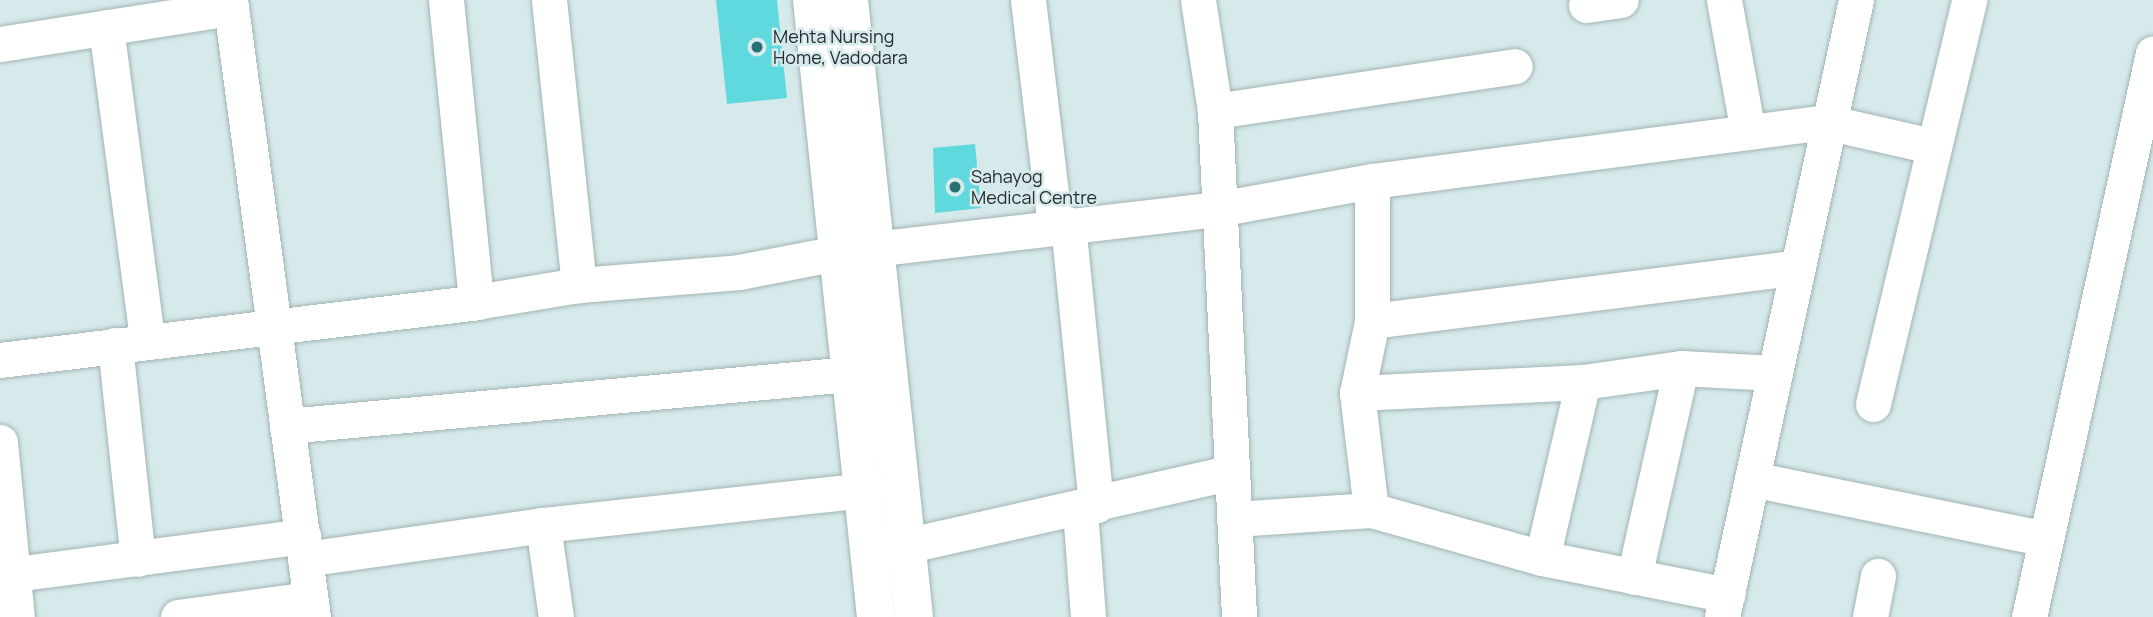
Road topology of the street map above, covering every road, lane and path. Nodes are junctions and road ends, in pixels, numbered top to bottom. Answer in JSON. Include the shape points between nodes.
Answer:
{"nodes":[{"id":1,"x":446,"y":0,"type":"edge"},
{"id":2,"x":549,"y":0,"type":"edge"},
{"id":3,"x":813,"y":0,"type":"edge"},
{"id":4,"x":849,"y":0,"type":"edge"},
{"id":5,"x":1028,"y":0,"type":"edge"},
{"id":6,"x":1198,"y":0,"type":"edge"},
{"id":7,"x":1621,"y":0,"type":"edge"},
{"id":8,"x":1724,"y":0,"type":"edge"},
{"id":9,"x":1856,"y":0,"type":"edge"},
{"id":10,"x":1969,"y":0,"type":"edge"},
{"id":11,"x":230,"y":4,"type":"edge"},
{"id":12,"x":1586,"y":5,"type":"dead end"},
{"id":13,"x":106,"y":27,"type":"junction"},
{"id":14,"x":0,"y":44,"type":"edge"},
{"id":15,"x":2153,"y":53,"type":"edge"},
{"id":16,"x":1515,"y":66,"type":"dead end"},
{"id":17,"x":1215,"y":111,"type":"junction"},
{"id":18,"x":1826,"y":122,"type":"junction"},
{"id":19,"x":1748,"y":132,"type":"junction"},
{"id":20,"x":1932,"y":146,"type":"junction"},
{"id":21,"x":1372,"y":181,"type":"junction"},
{"id":22,"x":1218,"y":209,"type":"junction"},
{"id":23,"x":1062,"y":225,"type":"junction"},
{"id":24,"x":856,"y":251,"type":"junction"},
{"id":25,"x":1798,"y":267,"type":"junction"},
{"id":26,"x":579,"y":285,"type":"junction"},
{"id":27,"x":476,"y":302,"type":"junction"},
{"id":28,"x":1372,"y":321,"type":"junction"},
{"id":29,"x":275,"y":326,"type":"junction"},
{"id":30,"x":131,"y":342,"type":"junction"},
{"id":31,"x":0,"y":360,"type":"edge"},
{"id":32,"x":1681,"y":368,"type":"junction"},
{"id":33,"x":1775,"y":373,"type":"junction"},
{"id":34,"x":850,"y":374,"type":"junction"},
{"id":35,"x":1583,"y":382,"type":"junction"},
{"id":36,"x":1357,"y":393,"type":"junction"},
{"id":37,"x":1873,"y":404,"type":"dead end"},
{"id":38,"x":287,"y":426,"type":"junction"},
{"id":39,"x":0,"y":442,"type":"edge"},
{"id":40,"x":1232,"y":472,"type":"junction"},
{"id":41,"x":1752,"y":479,"type":"junction"},
{"id":42,"x":865,"y":490,"type":"junction"},
{"id":43,"x":1088,"y":508,"type":"junction"},
{"id":44,"x":1371,"y":510,"type":"junction"},
{"id":45,"x":1234,"y":519,"type":"junction"},
{"id":46,"x":543,"y":525,"type":"junction"},
{"id":47,"x":2046,"y":539,"type":"junction"},
{"id":48,"x":909,"y":545,"type":"junction"},
{"id":49,"x":304,"y":547,"type":"junction"},
{"id":50,"x":871,"y":553,"type":"junction"},
{"id":51,"x":1542,"y":558,"type":"junction"},
{"id":52,"x":138,"y":559,"type":"junction"},
{"id":53,"x":6,"y":576,"type":"edge"},
{"id":54,"x":1634,"y":576,"type":"junction"},
{"id":55,"x":1878,"y":576,"type":"dead end"},
{"id":56,"x":1724,"y":606,"type":"edge"},
{"id":57,"x":312,"y":608,"type":"edge"},
{"id":58,"x":17,"y":617,"type":"edge"},
{"id":59,"x":178,"y":617,"type":"edge"},
{"id":60,"x":556,"y":617,"type":"edge"},
{"id":61,"x":876,"y":617,"type":"edge"},
{"id":62,"x":914,"y":617,"type":"edge"},
{"id":63,"x":1088,"y":617,"type":"edge"},
{"id":64,"x":1240,"y":617,"type":"edge"},
{"id":65,"x":1870,"y":617,"type":"edge"},
{"id":66,"x":2029,"y":617,"type":"edge"}],
"edges":[{"from":1,"to":27,"type":"street"},
{"from":2,"to":26,"type":"street"},
{"from":3,"to":24,"type":"street"},
{"from":4,"to":24,"type":"street"},
{"from":5,"to":23,"type":"street"},
{"from":6,"to":17,"type":"street"},
{"from":7,"to":12,"type":"street"},
{"from":8,"to":19,"type":"street"},
{"from":9,"to":18,"type":"street"},
{"from":10,"to":20,"type":"street"},
{"from":11,"to":13,"type":"street"},
{"from":11,"to":29,"type":"street"},
{"from":13,"to":14,"type":"street"},
{"from":13,"to":30,"type":"street"},
{"from":15,"to":47,"type":"street"},
{"from":16,"to":17,"type":"street"},
{"from":17,"to":22,"type":"street"},
{"from":18,"to":19,"type":"street"},
{"from":18,"to":20,"type":"street"},
{"from":18,"to":25,"type":"street"},
{"from":19,"to":21,"type":"street"},
{"from":20,"to":37,"type":"street"},
{"from":21,"to":22,"type":"street"},
{"from":21,"to":28,"type":"street"},
{"from":22,"to":23,"type":"street"},
{"from":22,"to":40,"type":"street"},
{"from":23,"to":24,"type":"street"},
{"from":23,"to":43,"type":"street"},
{"from":24,"to":26,"type":"street","via":[[739,272]]},
{"from":24,"to":34,"type":"street"},
{"from":24,"to":48,"type":"street"},
{"from":25,"to":28,"type":"street"},
{"from":25,"to":33,"type":"street"},
{"from":26,"to":27,"type":"street"},
{"from":27,"to":29,"type":"street"},
{"from":28,"to":36,"type":"street"},
{"from":29,"to":30,"type":"street"},
{"from":29,"to":38,"type":"street"},
{"from":30,"to":31,"type":"street"},
{"from":30,"to":52,"type":"street"},
{"from":32,"to":33,"type":"street"},
{"from":32,"to":35,"type":"street"},
{"from":32,"to":54,"type":"street"},
{"from":33,"to":41,"type":"street"},
{"from":34,"to":38,"type":"street"},
{"from":34,"to":42,"type":"street"},
{"from":35,"to":36,"type":"street"},
{"from":35,"to":51,"type":"street"},
{"from":36,"to":44,"type":"street"},
{"from":38,"to":49,"type":"street"},
{"from":39,"to":53,"type":"street"},
{"from":40,"to":43,"type":"street"},
{"from":40,"to":45,"type":"street"},
{"from":41,"to":47,"type":"street"},
{"from":41,"to":56,"type":"street"},
{"from":42,"to":46,"type":"street"},
{"from":42,"to":50,"type":"street"},
{"from":43,"to":48,"type":"street"},
{"from":43,"to":63,"type":"street"},
{"from":44,"to":45,"type":"street"},
{"from":44,"to":51,"type":"street"},
{"from":45,"to":64,"type":"street"},
{"from":46,"to":49,"type":"street"},
{"from":46,"to":60,"type":"street"},
{"from":47,"to":66,"type":"street"},
{"from":48,"to":50,"type":"street"},
{"from":48,"to":62,"type":"street"},
{"from":49,"to":52,"type":"street"},
{"from":49,"to":57,"type":"street"},
{"from":50,"to":61,"type":"street"},
{"from":51,"to":54,"type":"street"},
{"from":52,"to":53,"type":"street"},
{"from":53,"to":58,"type":"street"},
{"from":54,"to":56,"type":"street"},
{"from":55,"to":65,"type":"street"},
{"from":57,"to":59,"type":"street"}]}
